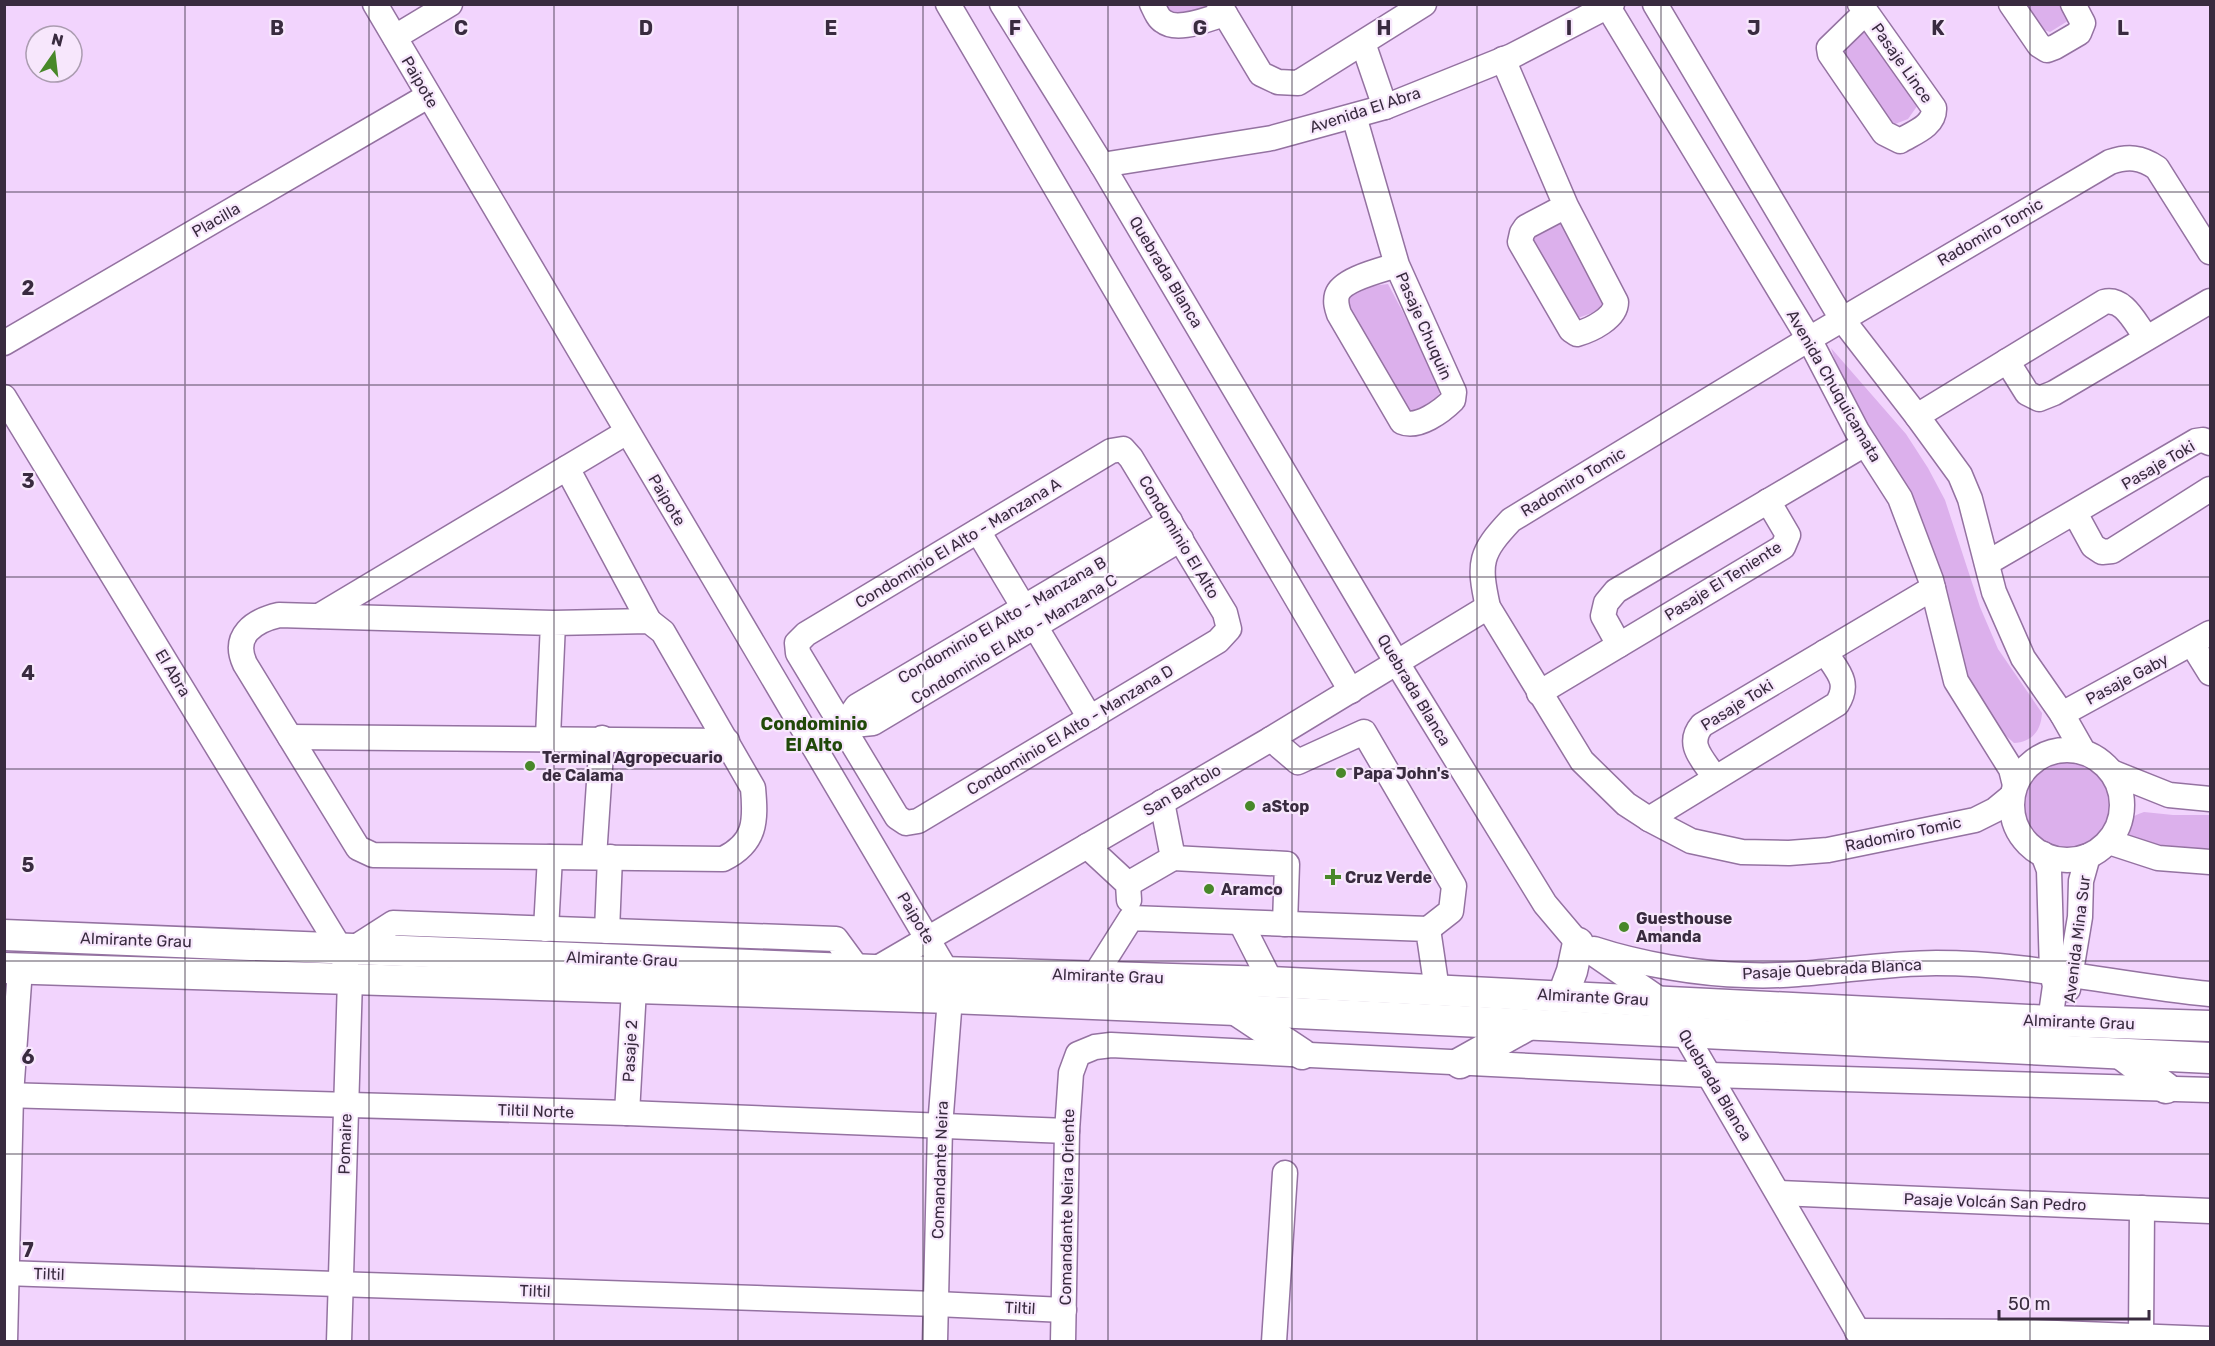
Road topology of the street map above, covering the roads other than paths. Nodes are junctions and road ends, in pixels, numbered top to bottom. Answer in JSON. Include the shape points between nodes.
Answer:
{"nodes":[{"id":1,"x":375,"y":4,"type":"edge"},
{"id":2,"x":450,"y":4,"type":"edge"},
{"id":3,"x":948,"y":4,"type":"edge"},
{"id":4,"x":1002,"y":4,"type":"edge"},
{"id":5,"x":1152,"y":4,"type":"edge"},
{"id":6,"x":1424,"y":4,"type":"edge"},
{"id":7,"x":1655,"y":4,"type":"edge"},
{"id":8,"x":2011,"y":4,"type":"edge"},
{"id":9,"x":2073,"y":4,"type":"edge"},
{"id":10,"x":1610,"y":6,"type":"edge"},
{"id":11,"x":1863,"y":8,"type":"edge"},
{"id":12,"x":1222,"y":9,"type":"edge"},
{"id":13,"x":395,"y":37,"type":"junction"},
{"id":14,"x":1363,"y":43,"type":"junction"},
{"id":15,"x":1503,"y":59,"type":"junction"},
{"id":16,"x":428,"y":96,"type":"junction"},
{"id":17,"x":1385,"y":107,"type":"junction"},
{"id":18,"x":1354,"y":116,"type":"junction"},
{"id":19,"x":1102,"y":165,"type":"junction"},
{"id":20,"x":1566,"y":206,"type":"junction"},
{"id":21,"x":2203,"y":226,"type":"edge"},
{"id":22,"x":2211,"y":252,"type":"edge"},
{"id":23,"x":1398,"y":265,"type":"junction"},
{"id":24,"x":2211,"y":300,"type":"edge"},
{"id":25,"x":1842,"y":319,"type":"junction"},
{"id":26,"x":2146,"y":337,"type":"junction"},
{"id":27,"x":1809,"y":339,"type":"junction"},
{"id":28,"x":4,"y":343,"type":"edge"},
{"id":29,"x":2007,"y":361,"type":"junction"},
{"id":30,"x":4,"y":397,"type":"edge"},
{"id":31,"x":1917,"y":416,"type":"junction"},
{"id":32,"x":627,"y":432,"type":"junction"},
{"id":33,"x":2211,"y":443,"type":"edge"},
{"id":34,"x":1865,"y":444,"type":"junction"},
{"id":35,"x":1123,"y":449,"type":"joint"},
{"id":36,"x":567,"y":468,"type":"junction"},
{"id":37,"x":2211,"y":489,"type":"edge"},
{"id":38,"x":1768,"y":501,"type":"junction"},
{"id":39,"x":2075,"y":513,"type":"junction"},
{"id":40,"x":1175,"y":530,"type":"junction"},
{"id":41,"x":978,"y":531,"type":"junction"},
{"id":42,"x":1987,"y":563,"type":"junction"},
{"id":43,"x":1933,"y":588,"type":"junction"},
{"id":44,"x":1488,"y":607,"type":"junction"},
{"id":45,"x":318,"y":616,"type":"junction"},
{"id":46,"x":1029,"y":617,"type":"junction"},
{"id":47,"x":649,"y":621,"type":"junction"},
{"id":48,"x":553,"y":623,"type":"junction"},
{"id":49,"x":1229,"y":629,"type":"joint"},
{"id":50,"x":2201,"y":639,"type":"edge"},
{"id":51,"x":1619,"y":645,"type":"junction"},
{"id":52,"x":1825,"y":652,"type":"junction"},
{"id":53,"x":1397,"y":663,"type":"junction"},
{"id":54,"x":2211,"y":674,"type":"edge"},
{"id":55,"x":1351,"y":691,"type":"junction"},
{"id":56,"x":1539,"y":693,"type":"junction"},
{"id":57,"x":2062,"y":714,"type":"junction"},
{"id":58,"x":1090,"y":718,"type":"junction"},
{"id":59,"x":843,"y":726,"type":"junction"},
{"id":60,"x":290,"y":737,"type":"junction"},
{"id":61,"x":548,"y":737,"type":"junction"},
{"id":62,"x":602,"y":738,"type":"junction"},
{"id":63,"x":1270,"y":739,"type":"junction"},
{"id":64,"x":728,"y":741,"type":"junction"},
{"id":65,"x":813,"y":745,"type":"junction"},
{"id":66,"x":2083,"y":751,"type":"junction"},
{"id":67,"x":2114,"y":773,"type":"junction"},
{"id":68,"x":1715,"y":778,"type":"junction"},
{"id":69,"x":2013,"y":791,"type":"junction"},
{"id":70,"x":2211,"y":799,"type":"edge"},
{"id":71,"x":1162,"y":802,"type":"junction"},
{"id":72,"x":1649,"y":819,"type":"junction"},
{"id":73,"x":1975,"y":820,"type":"junction"},
{"id":74,"x":2017,"y":829,"type":"junction"},
{"id":75,"x":2109,"y":842,"type":"junction"},
{"id":76,"x":1087,"y":846,"type":"junction"},
{"id":77,"x":2043,"y":854,"type":"junction"},
{"id":78,"x":2088,"y":856,"type":"junction"},
{"id":79,"x":550,"y":857,"type":"junction"},
{"id":80,"x":602,"y":857,"type":"junction"},
{"id":81,"x":1173,"y":858,"type":"junction"},
{"id":82,"x":2211,"y":862,"type":"edge"},
{"id":83,"x":1128,"y":884,"type":"junction"},
{"id":84,"x":1131,"y":918,"type":"junction"},
{"id":85,"x":1240,"y":923,"type":"junction"},
{"id":86,"x":1286,"y":924,"type":"junction"},
{"id":87,"x":546,"y":929,"type":"junction"},
{"id":88,"x":1428,"y":929,"type":"junction"},
{"id":89,"x":607,"y":931,"type":"junction"},
{"id":90,"x":4,"y":934,"type":"edge"},
{"id":91,"x":928,"y":938,"type":"junction"},
{"id":92,"x":1578,"y":944,"type":"junction"},
{"id":93,"x":347,"y":948,"type":"junction"},
{"id":94,"x":12,"y":969,"type":"edge"},
{"id":95,"x":866,"y":969,"type":"junction"},
{"id":96,"x":2061,"y":972,"type":"junction"},
{"id":97,"x":1095,"y":975,"type":"junction"},
{"id":98,"x":350,"y":979,"type":"junction"},
{"id":99,"x":1271,"y":982,"type":"junction"},
{"id":100,"x":949,"y":985,"type":"junction"},
{"id":101,"x":634,"y":989,"type":"junction"},
{"id":102,"x":1437,"y":990,"type":"junction"},
{"id":103,"x":2211,"y":994,"type":"edge"},
{"id":104,"x":1563,"y":995,"type":"junction"},
{"id":105,"x":1662,"y":1001,"type":"junction"},
{"id":106,"x":1236,"y":1010,"type":"junction"},
{"id":107,"x":2059,"y":1021,"type":"junction"},
{"id":108,"x":1528,"y":1025,"type":"junction"},
{"id":109,"x":2211,"y":1026,"type":"edge"},
{"id":110,"x":1685,"y":1034,"type":"junction"},
{"id":111,"x":1302,"y":1054,"type":"junction"},
{"id":112,"x":2121,"y":1054,"type":"junction"},
{"id":113,"x":2211,"y":1058,"type":"edge"},
{"id":114,"x":1460,"y":1063,"type":"junction"},
{"id":115,"x":1710,"y":1075,"type":"junction"},
{"id":116,"x":2166,"y":1088,"type":"junction"},
{"id":117,"x":2211,"y":1090,"type":"edge"},
{"id":118,"x":8,"y":1095,"type":"edge"},
{"id":119,"x":346,"y":1105,"type":"junction"},
{"id":120,"x":627,"y":1113,"type":"junction"},
{"id":121,"x":940,"y":1127,"type":"junction"},
{"id":122,"x":1067,"y":1131,"type":"junction"},
{"id":123,"x":1286,"y":1173,"type":"dead end"},
{"id":124,"x":1779,"y":1193,"type":"junction"},
{"id":125,"x":2142,"y":1208,"type":"junction"},
{"id":126,"x":2211,"y":1211,"type":"edge"},
{"id":127,"x":5,"y":1273,"type":"edge"},
{"id":128,"x":340,"y":1284,"type":"junction"},
{"id":129,"x":936,"y":1304,"type":"junction"},
{"id":130,"x":1064,"y":1310,"type":"junction"},
{"id":131,"x":1860,"y":1336,"type":"edge"},
{"id":132,"x":2033,"y":1336,"type":"edge"},
{"id":133,"x":2141,"y":1336,"type":"junction"},
{"id":134,"x":2211,"y":1339,"type":"edge"},
{"id":135,"x":5,"y":1341,"type":"edge"},
{"id":136,"x":339,"y":1341,"type":"edge"},
{"id":137,"x":935,"y":1341,"type":"edge"},
{"id":138,"x":1064,"y":1341,"type":"edge"},
{"id":139,"x":1274,"y":1341,"type":"edge"}],
"edges":[{"from":1,"to":13,"type":"street","name":"Paipote"},
{"from":2,"to":13,"type":"street"},
{"from":3,"to":55,"type":"street"},
{"from":4,"to":19,"type":"street","name":"Quebrada Blanca"},
{"from":5,"to":12,"type":"street","via":[[1162,21],[1171,25],[1183,25]]},
{"from":6,"to":14,"type":"street"},
{"from":7,"to":25,"type":"street"},
{"from":8,"to":9,"type":"street","via":[[2039,45],[2047,50],[2079,33],[2083,23]]},
{"from":10,"to":15,"type":"street","name":"Avenida El Abra"},
{"from":10,"to":27,"type":"street","name":"Avenida Chuquicamata"},
{"from":11,"to":11,"type":"street","name":"Pasaje Lince","via":[[1934,108],[1935,116],[1930,123],[1899,141],[1884,133],[1830,54],[1829,48]]},
{"from":12,"to":14,"type":"street","via":[[1261,74],[1278,82],[1298,83]]},
{"from":13,"to":16,"type":"street","name":"Paipote"},
{"from":14,"to":17,"type":"street"},
{"from":15,"to":17,"type":"street","name":"Avenida El Abra"},
{"from":15,"to":20,"type":"street"},
{"from":16,"to":28,"type":"street","name":"Placilla"},
{"from":16,"to":32,"type":"street","name":"Paipote"},
{"from":17,"to":18,"type":"street","name":"Avenida El Abra"},
{"from":18,"to":19,"type":"street","name":"Avenida El Abra","via":[[1272,138]]},
{"from":18,"to":23,"type":"street","name":"Pasaje Chuquin"},
{"from":19,"to":53,"type":"street","name":"Quebrada Blanca"},
{"from":20,"to":20,"type":"street","via":[[1616,302],[1612,315],[1576,334],[1520,242],[1526,227]]},
{"from":21,"to":22,"type":"street","name":"Radomiro Tomic"},
{"from":21,"to":25,"type":"street","name":"Radomiro Tomic","via":[[2157,168],[2139,159],[2119,159]]},
{"from":23,"to":23,"type":"street","name":"Pasaje Chuquin","via":[[1342,286],[1335,302],[1402,422],[1409,425],[1448,405],[1454,392]]},
{"from":24,"to":26,"type":"street"},
{"from":25,"to":27,"type":"street","name":"Radomiro Tomic"},
{"from":25,"to":31,"type":"street"},
{"from":26,"to":29,"type":"street","via":[[2121,303],[2112,300]]},
{"from":26,"to":29,"type":"street","via":[[2038,399],[2027,393]]},
{"from":27,"to":34,"type":"street","name":"Avenida Chuquicamata"},
{"from":27,"to":44,"type":"street","name":"Radomiro Tomic","via":[[1511,520],[1491,542],[1484,558],[1482,582]]},
{"from":29,"to":31,"type":"street"},
{"from":30,"to":93,"type":"street","name":"El Abra"},
{"from":31,"to":42,"type":"street","via":[[1960,475]]},
{"from":32,"to":36,"type":"street"},
{"from":32,"to":65,"type":"street","name":"Paipote"},
{"from":33,"to":39,"type":"street","name":"Pasaje Toki","via":[[2196,441]]},
{"from":34,"to":38,"type":"street"},
{"from":34,"to":43,"type":"street","name":"Avenida Chuquicamata","via":[[1900,498]]},
{"from":35,"to":40,"type":"street","name":"Condominio El Alto"},
{"from":35,"to":41,"type":"street","name":"Condominio El Alto - Manzana A","via":[[1111,451]]},
{"from":36,"to":45,"type":"street"},
{"from":36,"to":47,"type":"street"},
{"from":37,"to":39,"type":"street","via":[[2112,551],[2102,552],[2093,546]]},
{"from":38,"to":51,"type":"street","via":[[1616,591],[1606,603],[1603,616]]},
{"from":38,"to":51,"type":"street","name":"Pasaje El Teniente","via":[[1788,535],[1783,547]]},
{"from":39,"to":42,"type":"street","name":"Pasaje Toki"},
{"from":40,"to":46,"type":"street","name":"Condominio El Alto - Manzana B"},
{"from":40,"to":49,"type":"street","name":"Condominio El Alto","via":[[1225,613]]},
{"from":41,"to":46,"type":"street"},
{"from":41,"to":59,"type":"street","name":"Condominio El Alto - Manzana A","via":[[797,643],[798,653]]},
{"from":42,"to":57,"type":"street","via":[[1994,592],[2023,658]]},
{"from":43,"to":52,"type":"street","name":"Pasaje Toki"},
{"from":43,"to":69,"type":"street","name":"Avenida Chuquicamata","via":[[1956,681],[2011,769]]},
{"from":44,"to":53,"type":"street","name":"San Bartolo"},
{"from":44,"to":56,"type":"street","name":"Radomiro Tomic"},
{"from":45,"to":48,"type":"street"},
{"from":45,"to":60,"type":"street","via":[[266,618],[242,636],[239,652]]},
{"from":46,"to":58,"type":"street"},
{"from":46,"to":59,"type":"street","name":"Condominio El Alto - Manzana B","via":[[857,706]]},
{"from":47,"to":48,"type":"street"},
{"from":47,"to":64,"type":"street","via":[[663,632]]},
{"from":48,"to":61,"type":"street"},
{"from":49,"to":58,"type":"street","name":"Condominio El Alto - Manzana D","via":[[1218,641]]},
{"from":50,"to":54,"type":"street","name":"Pasaje Gaby"},
{"from":50,"to":57,"type":"street","name":"Pasaje Gaby"},
{"from":51,"to":56,"type":"street","name":"Pasaje El Teniente"},
{"from":52,"to":68,"type":"street","via":[[1844,682],[1837,704]]},
{"from":52,"to":68,"type":"street","name":"Pasaje Toki","via":[[1702,725],[1695,733],[1694,744]]},
{"from":53,"to":55,"type":"street","name":"San Bartolo"},
{"from":53,"to":92,"type":"street","name":"Quebrada Blanca","via":[[1545,904]]},
{"from":55,"to":63,"type":"street","name":"San Bartolo"},
{"from":56,"to":72,"type":"street","name":"Radomiro Tomic","via":[[1582,761],[1626,804]]},
{"from":57,"to":66,"type":"street"},
{"from":58,"to":59,"type":"street","name":"Condominio El Alto - Manzana D","via":[[918,821],[906,823],[897,818]]},
{"from":59,"to":65,"type":"street"},
{"from":60,"to":61,"type":"street"},
{"from":60,"to":79,"type":"street","via":[[358,848],[373,855]]},
{"from":61,"to":62,"type":"street"},
{"from":62,"to":64,"type":"street"},
{"from":62,"to":80,"type":"street"},
{"from":63,"to":71,"type":"street","name":"San Bartolo"},
{"from":63,"to":88,"type":"street","via":[[1298,762],[1364,732],[1454,886],[1451,911]]},
{"from":64,"to":80,"type":"street","via":[[753,788],[755,811],[749,836],[739,851],[723,859]]},
{"from":65,"to":91,"type":"street","name":"Paipote"},
{"from":66,"to":67,"type":"street","via":[[2100,759]]},
{"from":66,"to":69,"type":"street","via":[[2062,749],[2042,755],[2025,768]]},
{"from":67,"to":70,"type":"street","via":[[2169,795]]},
{"from":67,"to":75,"type":"street","via":[[2122,790],[2124,808]]},
{"from":68,"to":72,"type":"street"},
{"from":69,"to":73,"type":"street","name":"Radomiro Tomic","via":[[1995,810]]},
{"from":69,"to":74,"type":"street","name":"Avenida Chuquicamata"},
{"from":71,"to":76,"type":"street","name":"San Bartolo"},
{"from":71,"to":81,"type":"street"},
{"from":72,"to":73,"type":"street","name":"Radomiro Tomic","via":[[1691,841],[1742,852],[1789,853],[1828,850]]},
{"from":73,"to":74,"type":"street","name":"Radomiro Tomic"},
{"from":74,"to":77,"type":"street","via":[[2032,848]]},
{"from":75,"to":78,"type":"street"},
{"from":75,"to":82,"type":"street","via":[[2158,858]]},
{"from":76,"to":83,"type":"street"},
{"from":76,"to":91,"type":"street","name":"San Bartolo"},
{"from":77,"to":78,"type":"street","via":[[2065,860]]},
{"from":77,"to":96,"type":"street","name":"Avenida Mina Sur","via":[[2049,870]]},
{"from":78,"to":96,"type":"street","name":"Avenida Mina Sur","via":[[2081,881],[2080,916]]},
{"from":79,"to":80,"type":"street"},
{"from":79,"to":87,"type":"street"},
{"from":80,"to":89,"type":"street"},
{"from":81,"to":83,"type":"street"},
{"from":81,"to":86,"type":"street","via":[[1287,864]]},
{"from":83,"to":84,"type":"street"},
{"from":84,"to":85,"type":"street"},
{"from":84,"to":97,"type":"street"},
{"from":85,"to":86,"type":"street"},
{"from":85,"to":99,"type":"street"},
{"from":86,"to":88,"type":"street"},
{"from":87,"to":89,"type":"street"},
{"from":87,"to":93,"type":"street","via":[[393,923]]},
{"from":88,"to":102,"type":"street"},
{"from":89,"to":95,"type":"street","via":[[836,939]]},
{"from":90,"to":93,"type":"main road","name":"Almirante Grau"},
{"from":91,"to":95,"type":"street","name":"San Bartolo"},
{"from":91,"to":100,"type":"street","name":"Paipote"},
{"from":92,"to":96,"type":"street","name":"Pasaje Quebrada Blanca","via":[[1638,960],[1747,976],[1934,963],[2006,965]]},
{"from":92,"to":104,"type":"main road"},
{"from":92,"to":105,"type":"street","name":"Quebrada Blanca"},
{"from":93,"to":95,"type":"main road","name":"Almirante Grau"},
{"from":93,"to":98,"type":"street","name":"Pomaire"},
{"from":94,"to":98,"type":"main road","name":"Almirante Grau"},
{"from":94,"to":118,"type":"street"},
{"from":95,"to":100,"type":"main road","name":"Almirante Grau"},
{"from":96,"to":103,"type":"street","name":"Pasaje Quebrada Blanca"},
{"from":96,"to":107,"type":"street","name":"Avenida Mina Sur"},
{"from":97,"to":99,"type":"main road","name":"Almirante Grau"},
{"from":97,"to":100,"type":"main road","name":"Almirante Grau"},
{"from":98,"to":101,"type":"main road","name":"Almirante Grau"},
{"from":98,"to":119,"type":"street","name":"Pomaire"},
{"from":99,"to":102,"type":"main road","name":"Almirante Grau"},
{"from":100,"to":101,"type":"main road","name":"Almirante Grau"},
{"from":100,"to":106,"type":"main road","name":"Almirante Grau"},
{"from":100,"to":121,"type":"street","name":"Comandante Neira"},
{"from":101,"to":120,"type":"street","name":"Pasaje 2"},
{"from":102,"to":104,"type":"main road","name":"Almirante Grau"},
{"from":104,"to":105,"type":"main road","name":"Almirante Grau"},
{"from":105,"to":107,"type":"main road","name":"Almirante Grau"},
{"from":105,"to":110,"type":"street","name":"Quebrada Blanca"},
{"from":106,"to":108,"type":"main road","name":"Almirante Grau"},
{"from":106,"to":111,"type":"main road"},
{"from":107,"to":109,"type":"main road","name":"Almirante Grau"},
{"from":108,"to":110,"type":"main road","name":"Almirante Grau"},
{"from":108,"to":114,"type":"main road"},
{"from":110,"to":112,"type":"main road","name":"Almirante Grau"},
{"from":110,"to":115,"type":"street","name":"Quebrada Blanca"},
{"from":111,"to":114,"type":"street"},
{"from":111,"to":122,"type":"street","name":"Comandante Neira Oriente","via":[[1095,1047],[1078,1054],[1071,1073]]},
{"from":112,"to":113,"type":"main road","name":"Almirante Grau"},
{"from":112,"to":116,"type":"main road"},
{"from":114,"to":115,"type":"street"},
{"from":115,"to":116,"type":"street"},
{"from":115,"to":124,"type":"street","name":"Quebrada Blanca"},
{"from":116,"to":117,"type":"street"},
{"from":118,"to":119,"type":"street","name":"Tiltil Norte"},
{"from":118,"to":127,"type":"street"},
{"from":119,"to":120,"type":"street","name":"Tiltil Norte"},
{"from":119,"to":128,"type":"street","name":"Pomaire"},
{"from":120,"to":121,"type":"street","name":"Tiltil Norte"},
{"from":121,"to":122,"type":"street","name":"Tiltil Norte"},
{"from":121,"to":129,"type":"street","name":"Comandante Neira"},
{"from":122,"to":130,"type":"street","name":"Comandante Neira Oriente"},
{"from":123,"to":139,"type":"street"},
{"from":124,"to":125,"type":"street","name":"Pasaje Volcán San Pedro"},
{"from":124,"to":131,"type":"street","name":"Quebrada Blanca"},
{"from":125,"to":126,"type":"street","name":"Pasaje Volcán San Pedro"},
{"from":125,"to":133,"type":"street"},
{"from":127,"to":128,"type":"street","name":"Tiltil"},
{"from":127,"to":135,"type":"street"},
{"from":128,"to":129,"type":"street","name":"Tiltil"},
{"from":128,"to":136,"type":"street","name":"Pomaire"},
{"from":129,"to":130,"type":"street","name":"Tiltil"},
{"from":129,"to":137,"type":"street","name":"Comandante Neira"},
{"from":130,"to":138,"type":"street","name":"Comandante Neira Oriente"},
{"from":131,"to":132,"type":"street"},
{"from":132,"to":133,"type":"street"},
{"from":133,"to":134,"type":"street"}]}
